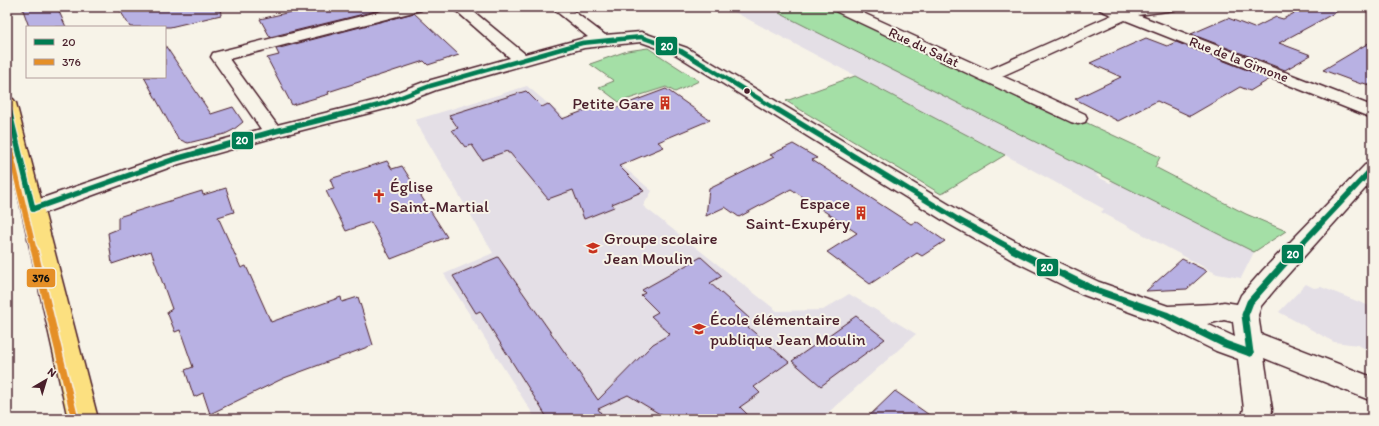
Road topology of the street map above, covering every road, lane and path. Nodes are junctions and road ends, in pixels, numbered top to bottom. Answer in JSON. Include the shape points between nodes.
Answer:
{"nodes":[{"id":1,"x":416,"y":7,"type":"edge"},
{"id":2,"x":459,"y":7,"type":"edge"},
{"id":3,"x":558,"y":7,"type":"edge"},
{"id":4,"x":838,"y":7,"type":"edge"},
{"id":5,"x":1105,"y":7,"type":"edge"},
{"id":6,"x":1170,"y":7,"type":"edge"},
{"id":7,"x":1127,"y":15,"type":"junction"},
{"id":8,"x":602,"y":40,"type":"junction"},
{"id":9,"x":521,"y":59,"type":"junction"},
{"id":10,"x":988,"y":76,"type":"junction"},
{"id":11,"x":7,"y":103,"type":"edge"},
{"id":12,"x":1372,"y":112,"type":"edge"},
{"id":13,"x":1078,"y":118,"type":"dead end"},
{"id":14,"x":272,"y":132,"type":"junction"},
{"id":15,"x":1366,"y":183,"type":"edge"},
{"id":16,"x":33,"y":209,"type":"junction"},
{"id":17,"x":1166,"y":315,"type":"junction"},
{"id":18,"x":1248,"y":336,"type":"junction"},
{"id":19,"x":1372,"y":389,"type":"edge"},
{"id":20,"x":83,"y":419,"type":"edge"},
{"id":21,"x":1256,"y":419,"type":"edge"}],
"edges":[{"from":1,"to":14,"type":"street","via":[[219,57]]},
{"from":2,"to":9,"type":"street"},
{"from":3,"to":8,"type":"street"},
{"from":4,"to":10,"type":"street","name":"Rue du Salat"},
{"from":5,"to":7,"type":"street","name":"Rue de la Gimone"},
{"from":6,"to":7,"type":"street","via":[[1138,9]]},
{"from":7,"to":10,"type":"street"},
{"from":7,"to":12,"type":"street","name":"Rue de la Gimone"},
{"from":8,"to":9,"type":"street"},
{"from":8,"to":17,"type":"street","via":[[641,38],[681,51],[919,196],[1022,255],[1090,288]]},
{"from":9,"to":14,"type":"street","via":[[430,86],[383,104]]},
{"from":10,"to":13,"type":"street","name":"Rue du Salat"},
{"from":11,"to":16,"type":"main road"},
{"from":14,"to":16,"type":"street","via":[[172,160]]},
{"from":15,"to":18,"type":"street","via":[[1250,302]]},
{"from":16,"to":20,"type":"main road"},
{"from":17,"to":18,"type":"street","via":[[1225,344]]},
{"from":17,"to":18,"type":"street","via":[[1213,314],[1224,311]]},
{"from":18,"to":19,"type":"street"},
{"from":18,"to":21,"type":"street","via":[[1258,409]]}]}
